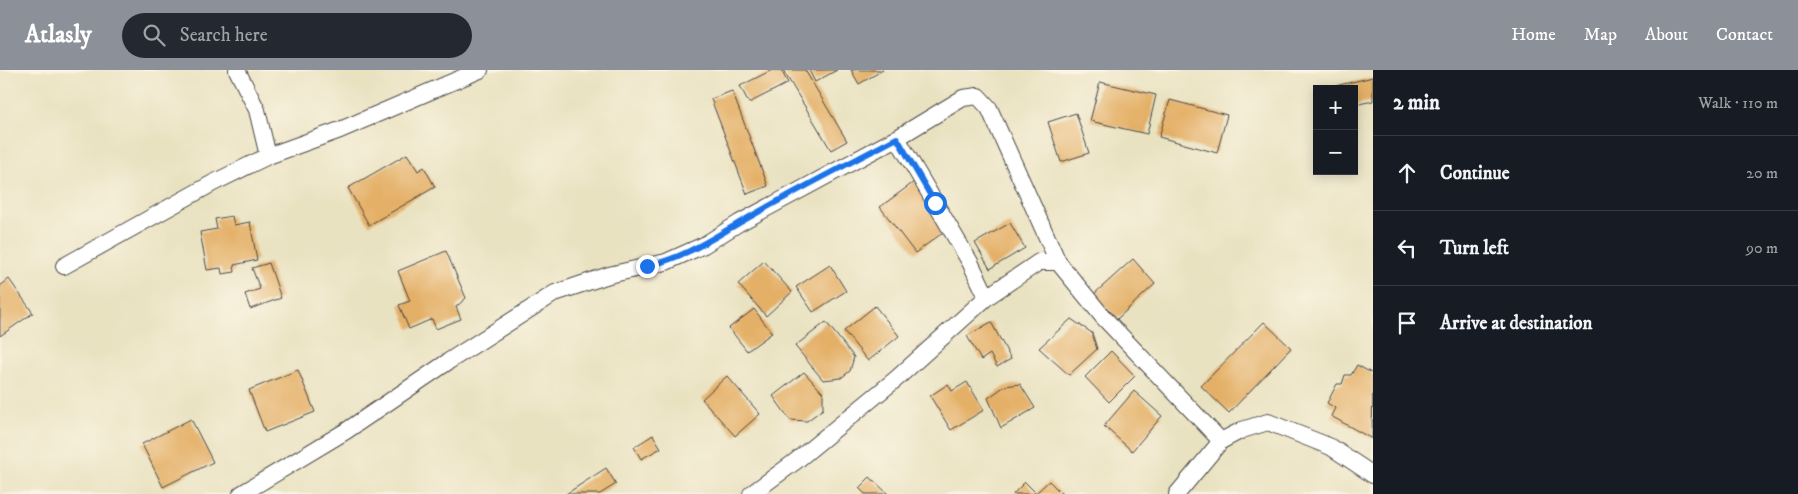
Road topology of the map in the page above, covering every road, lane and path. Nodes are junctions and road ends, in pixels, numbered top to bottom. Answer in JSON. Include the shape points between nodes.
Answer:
{"nodes":[{"id":1,"x":237,"y":70,"type":"edge"},
{"id":2,"x":480,"y":70,"type":"edge"},
{"id":3,"x":897,"y":138,"type":"junction"},
{"id":4,"x":268,"y":156,"type":"junction"},
{"id":5,"x":1058,"y":262,"type":"junction"},
{"id":6,"x":64,"y":266,"type":"dead end"},
{"id":7,"x":987,"y":297,"type":"junction"},
{"id":8,"x":1221,"y":441,"type":"junction"},
{"id":9,"x":1373,"y":475,"type":"edge"},
{"id":10,"x":241,"y":494,"type":"edge"},
{"id":11,"x":751,"y":494,"type":"edge"},
{"id":12,"x":1177,"y":494,"type":"edge"}],
"edges":[{"from":1,"to":4,"type":"street","via":[[258,110]]},
{"from":2,"to":4,"type":"street","via":[[340,130]]},
{"from":3,"to":5,"type":"street","via":[[963,98],[978,96],[988,108]]},
{"from":3,"to":7,"type":"street"},
{"from":3,"to":10,"type":"street","via":[[704,245],[666,262],[608,275],[555,293],[346,431]]},
{"from":4,"to":6,"type":"street"},
{"from":5,"to":7,"type":"street","via":[[1039,262]]},
{"from":5,"to":8,"type":"street","via":[[1103,317]]},
{"from":7,"to":11,"type":"street","via":[[896,380]]},
{"from":8,"to":9,"type":"street","via":[[1268,422],[1331,447]]},
{"from":8,"to":12,"type":"street"}]}
